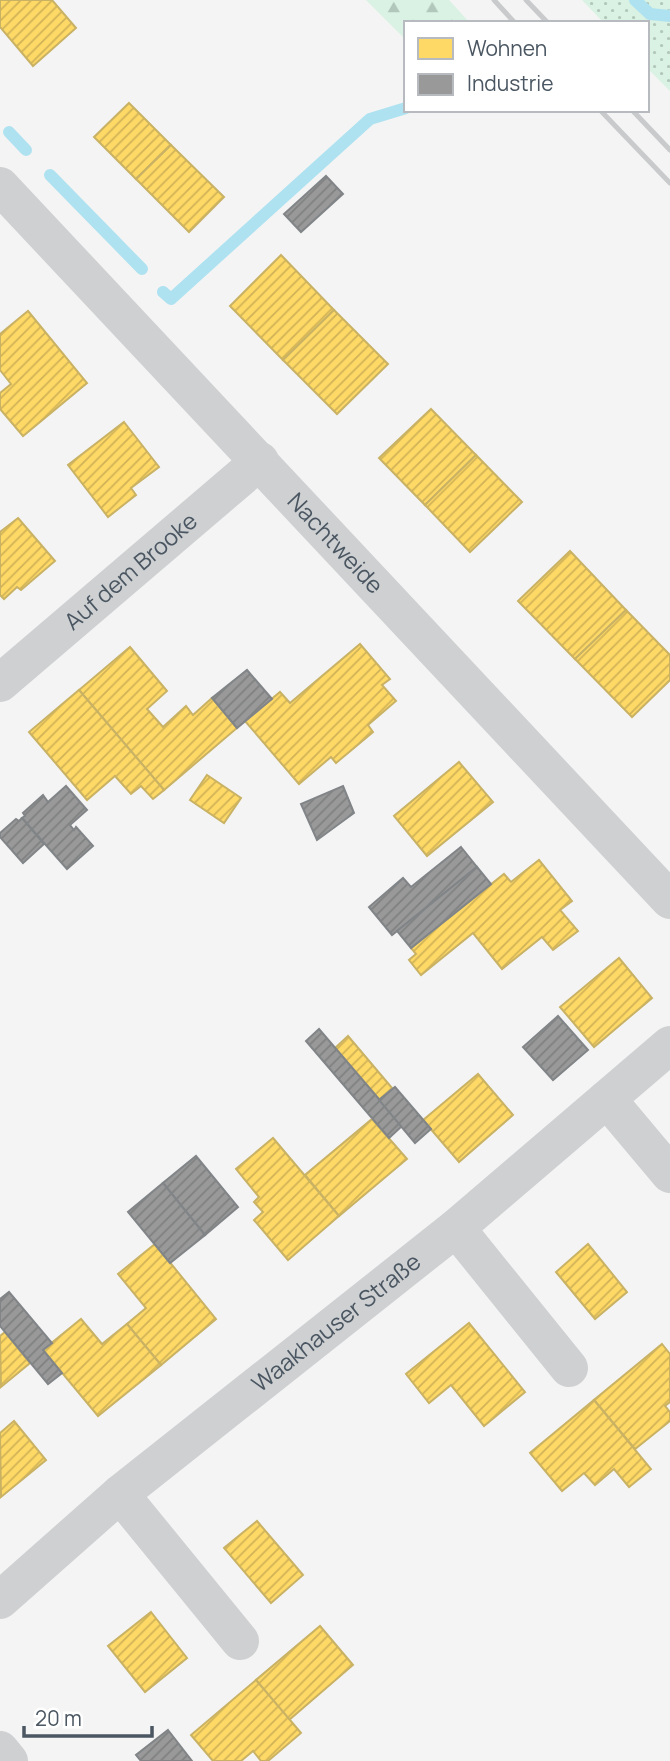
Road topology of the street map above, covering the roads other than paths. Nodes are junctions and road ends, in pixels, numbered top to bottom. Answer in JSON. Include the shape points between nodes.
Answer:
{"nodes":[{"id":1,"x":0,"y":186,"type":"edge"},
{"id":2,"x":260,"y":460,"type":"junction"},
{"id":3,"x":0,"y":683,"type":"edge"},
{"id":4,"x":670,"y":900,"type":"edge"},
{"id":5,"x":670,"y":1045,"type":"edge"},
{"id":6,"x":607,"y":1099,"type":"junction"},
{"id":7,"x":670,"y":1174,"type":"edge"},
{"id":8,"x":456,"y":1228,"type":"junction"},
{"id":9,"x":569,"y":1368,"type":"dead end"},
{"id":10,"x":120,"y":1494,"type":"junction"},
{"id":11,"x":0,"y":1600,"type":"edge"},
{"id":12,"x":240,"y":1642,"type":"dead end"},
{"id":13,"x":0,"y":1750,"type":"edge"},
{"id":14,"x":9,"y":1761,"type":"edge"}],
"edges":[{"from":1,"to":2,"type":"street","name":"Nachtweide"},
{"from":2,"to":3,"type":"street","name":"Auf dem Brooke"},
{"from":2,"to":4,"type":"street","name":"Nachtweide"},
{"from":5,"to":6,"type":"street","name":"Waakhauser Straße"},
{"from":6,"to":7,"type":"street"},
{"from":6,"to":8,"type":"street","name":"Waakhauser Straße"},
{"from":8,"to":9,"type":"street"},
{"from":8,"to":10,"type":"street","name":"Waakhauser Straße"},
{"from":10,"to":11,"type":"street","name":"Waakhauser Straße"},
{"from":10,"to":12,"type":"street"},
{"from":13,"to":14,"type":"street"}]}
